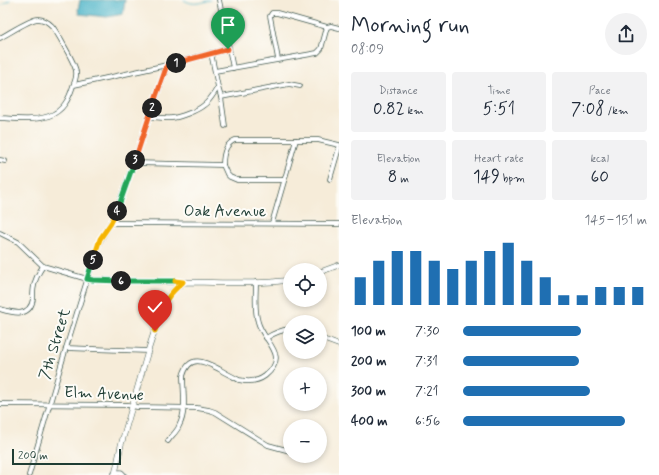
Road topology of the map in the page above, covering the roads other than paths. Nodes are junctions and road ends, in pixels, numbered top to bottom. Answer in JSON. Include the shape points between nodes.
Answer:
{"nodes":[{"id":1,"x":219,"y":0,"type":"edge"},
{"id":2,"x":328,"y":27,"type":"junction"},
{"id":3,"x":339,"y":28,"type":"edge"},
{"id":4,"x":0,"y":38,"type":"edge"},
{"id":5,"x":228,"y":49,"type":"junction"},
{"id":6,"x":211,"y":53,"type":"junction"},
{"id":7,"x":278,"y":60,"type":"junction"},
{"id":8,"x":167,"y":65,"type":"junction"},
{"id":9,"x":233,"y":68,"type":"junction"},
{"id":10,"x":215,"y":71,"type":"junction"},
{"id":11,"x":74,"y":85,"type":"junction"},
{"id":12,"x":300,"y":86,"type":"dead end"},
{"id":13,"x":218,"y":87,"type":"junction"},
{"id":14,"x":221,"y":97,"type":"junction"},
{"id":15,"x":149,"y":117,"type":"junction"},
{"id":16,"x":0,"y":118,"type":"edge"},
{"id":17,"x":225,"y":126,"type":"dead end"},
{"id":18,"x":296,"y":140,"type":"junction"},
{"id":19,"x":339,"y":147,"type":"edge"},
{"id":20,"x":134,"y":163,"type":"junction"},
{"id":21,"x":223,"y":165,"type":"junction"},
{"id":22,"x":330,"y":179,"type":"dead end"},
{"id":23,"x":284,"y":180,"type":"junction"},
{"id":24,"x":111,"y":223,"type":"junction"},
{"id":25,"x":272,"y":223,"type":"junction"},
{"id":26,"x":339,"y":224,"type":"edge"},
{"id":27,"x":0,"y":233,"type":"edge"},
{"id":28,"x":339,"y":265,"type":"edge"},
{"id":29,"x":43,"y":266,"type":"junction"},
{"id":30,"x":327,"y":269,"type":"edge"},
{"id":31,"x":87,"y":279,"type":"junction"},
{"id":32,"x":283,"y":281,"type":"edge"},
{"id":33,"x":183,"y":282,"type":"junction"},
{"id":34,"x":256,"y":282,"type":"junction"},
{"id":35,"x":0,"y":310,"type":"edge"},
{"id":36,"x":283,"y":330,"type":"edge"},
{"id":37,"x":266,"y":338,"type":"junction"},
{"id":38,"x":327,"y":341,"type":"edge"},
{"id":39,"x":339,"y":345,"type":"edge"},
{"id":40,"x":66,"y":348,"type":"junction"},
{"id":41,"x":148,"y":351,"type":"junction"},
{"id":42,"x":0,"y":404,"type":"edge"},
{"id":43,"x":50,"y":404,"type":"junction"},
{"id":44,"x":133,"y":406,"type":"junction"},
{"id":45,"x":184,"y":408,"type":"junction"},
{"id":46,"x":168,"y":441,"type":"dead end"},
{"id":47,"x":283,"y":449,"type":"edge"},
{"id":48,"x":119,"y":474,"type":"edge"},
{"id":49,"x":29,"y":475,"type":"edge"},
{"id":50,"x":128,"y":475,"type":"edge"}],
"edges":[{"from":1,"to":5,"type":"street"},
{"from":2,"to":3,"type":"street"},
{"from":2,"to":7,"type":"street","via":[[321,49],[317,53]]},
{"from":2,"to":7,"type":"street","via":[[272,13],[270,16]]},
{"from":4,"to":11,"type":"street","via":[[32,21],[46,21],[54,28],[74,64]]},
{"from":5,"to":6,"type":"street"},
{"from":5,"to":9,"type":"street"},
{"from":6,"to":8,"type":"street"},
{"from":6,"to":10,"type":"street"},
{"from":7,"to":9,"type":"street"},
{"from":8,"to":11,"type":"street"},
{"from":8,"to":15,"type":"street","name":"7th Street"},
{"from":9,"to":10,"type":"street"},
{"from":10,"to":13,"type":"street"},
{"from":11,"to":16,"type":"street","via":[[65,105],[49,116],[32,119]]},
{"from":12,"to":14,"type":"street","via":[[289,84]]},
{"from":13,"to":14,"type":"street"},
{"from":13,"to":15,"type":"street","via":[[208,102],[196,110],[172,118]]},
{"from":14,"to":17,"type":"street"},
{"from":15,"to":20,"type":"street","name":"7th Street"},
{"from":18,"to":19,"type":"street","via":[[318,140]]},
{"from":18,"to":21,"type":"street","via":[[235,140],[226,149]]},
{"from":18,"to":23,"type":"street"},
{"from":19,"to":22,"type":"street"},
{"from":20,"to":21,"type":"street"},
{"from":20,"to":24,"type":"street","name":"7th Street"},
{"from":21,"to":23,"type":"street","via":[[227,174],[237,180]]},
{"from":23,"to":25,"type":"street"},
{"from":24,"to":25,"type":"street","name":"Oak Avenue"},
{"from":24,"to":31,"type":"street","name":"7th Street","via":[[100,239]]},
{"from":25,"to":26,"type":"street","name":"Oak Avenue"},
{"from":27,"to":29,"type":"street","via":[[18,242]]},
{"from":28,"to":30,"type":"street"},
{"from":29,"to":31,"type":"street"},
{"from":29,"to":35,"type":"street","via":[[35,280],[33,300],[28,309],[16,313]]},
{"from":31,"to":33,"type":"street"},
{"from":31,"to":40,"type":"street","name":"7th Street"},
{"from":32,"to":34,"type":"street"},
{"from":33,"to":34,"type":"street"},
{"from":33,"to":41,"type":"street","via":[[168,297]]},
{"from":34,"to":37,"type":"street","via":[[257,320]]},
{"from":36,"to":37,"type":"street"},
{"from":37,"to":45,"type":"street","via":[[276,354],[275,364],[270,372],[256,380],[239,380],[204,362],[190,364],[183,376]]},
{"from":38,"to":39,"type":"street"},
{"from":40,"to":41,"type":"street"},
{"from":40,"to":43,"type":"street","name":"7th Street"},
{"from":41,"to":44,"type":"street"},
{"from":42,"to":43,"type":"street","name":"Elm Avenue"},
{"from":43,"to":44,"type":"street","name":"Elm Avenue"},
{"from":43,"to":49,"type":"street","name":"7th Street"},
{"from":44,"to":45,"type":"street","name":"Elm Avenue"},
{"from":44,"to":48,"type":"street","via":[[121,445]]},
{"from":45,"to":46,"type":"street","via":[[180,426]]},
{"from":45,"to":47,"type":"street","name":"Elm Avenue","via":[[215,412],[268,445]]},
{"from":48,"to":50,"type":"main road"}]}
